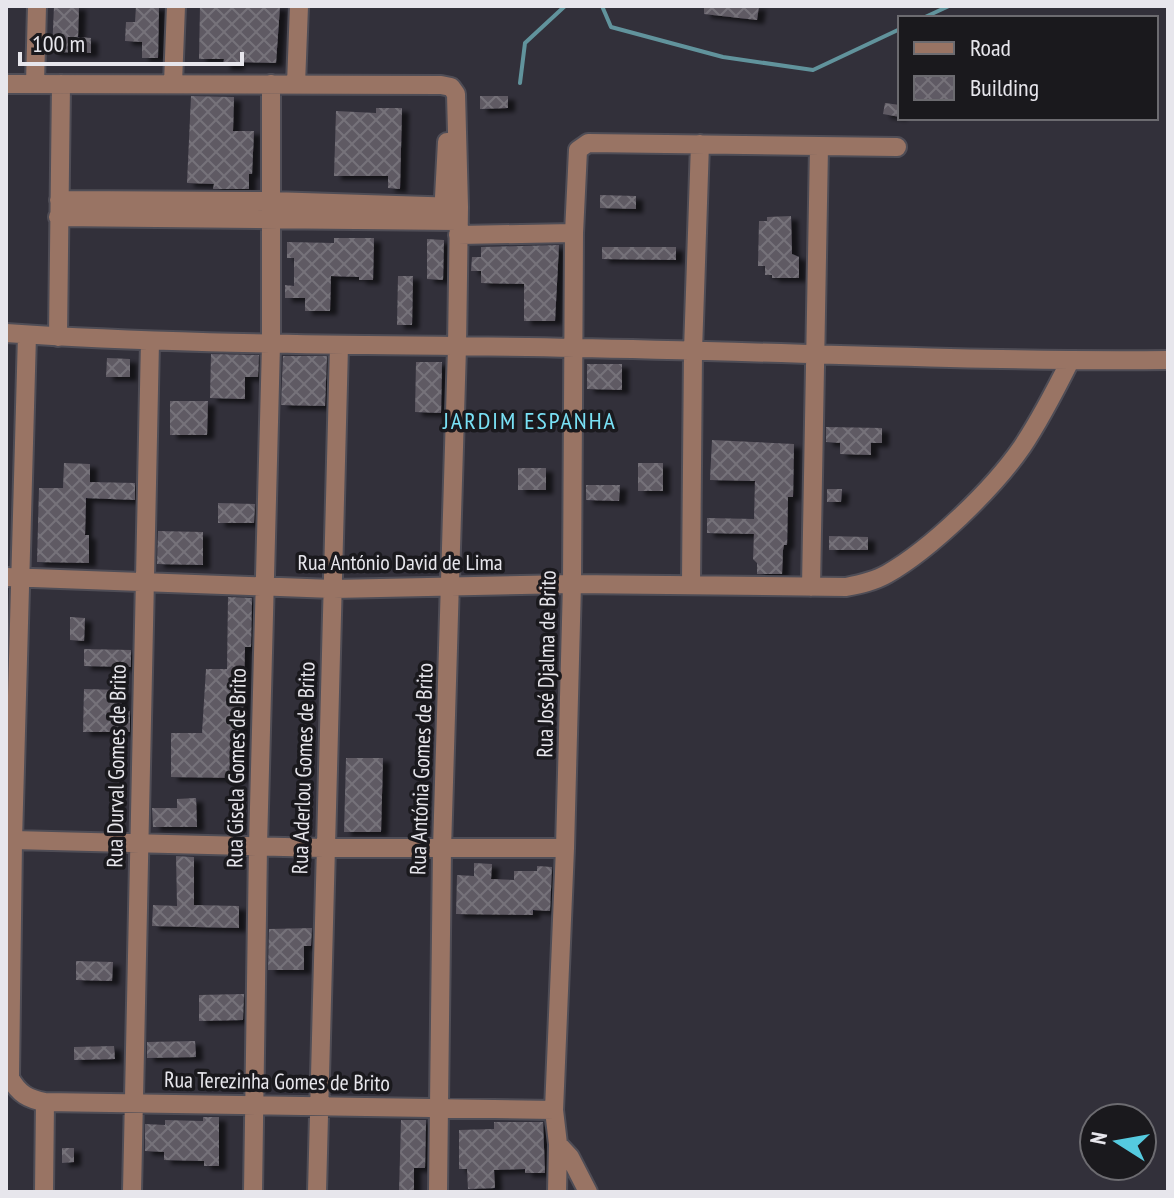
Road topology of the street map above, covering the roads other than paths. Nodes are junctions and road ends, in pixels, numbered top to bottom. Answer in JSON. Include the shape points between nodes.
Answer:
{"nodes":[{"id":1,"x":37,"y":6,"type":"edge"},
{"id":2,"x":176,"y":6,"type":"edge"},
{"id":3,"x":299,"y":6,"type":"edge"},
{"id":4,"x":173,"y":83,"type":"junction"},
{"id":5,"x":6,"y":84,"type":"edge"},
{"id":6,"x":35,"y":84,"type":"junction"},
{"id":7,"x":61,"y":84,"type":"junction"},
{"id":8,"x":271,"y":84,"type":"junction"},
{"id":9,"x":296,"y":84,"type":"junction"},
{"id":10,"x":700,"y":144,"type":"junction"},
{"id":11,"x":819,"y":147,"type":"junction"},
{"id":12,"x":897,"y":147,"type":"dead end"},
{"id":13,"x":58,"y":208,"type":"junction"},
{"id":14,"x":271,"y":210,"type":"junction"},
{"id":15,"x":452,"y":218,"type":"junction"},
{"id":16,"x":574,"y":233,"type":"junction"},
{"id":17,"x":6,"y":333,"type":"edge"},
{"id":18,"x":27,"y":335,"type":"junction"},
{"id":19,"x":58,"y":337,"type":"junction"},
{"id":20,"x":150,"y":342,"type":"junction"},
{"id":21,"x":271,"y":345,"type":"junction"},
{"id":22,"x":339,"y":346,"type":"junction"},
{"id":23,"x":457,"y":347,"type":"junction"},
{"id":24,"x":575,"y":348,"type":"junction"},
{"id":25,"x":693,"y":351,"type":"junction"},
{"id":26,"x":816,"y":355,"type":"junction"},
{"id":27,"x":1168,"y":360,"type":"edge"},
{"id":28,"x":1070,"y":361,"type":"junction"},
{"id":29,"x":13,"y":577,"type":"edge"},
{"id":30,"x":144,"y":582,"type":"junction"},
{"id":31,"x":572,"y":584,"type":"junction"},
{"id":32,"x":691,"y":584,"type":"junction"},
{"id":33,"x":264,"y":585,"type":"junction"},
{"id":34,"x":811,"y":587,"type":"junction"},
{"id":35,"x":451,"y":588,"type":"junction"},
{"id":36,"x":333,"y":589,"type":"junction"},
{"id":37,"x":13,"y":840,"type":"junction"},
{"id":38,"x":138,"y":844,"type":"junction"},
{"id":39,"x":258,"y":846,"type":"junction"},
{"id":40,"x":324,"y":848,"type":"junction"},
{"id":41,"x":565,"y":848,"type":"junction"},
{"id":42,"x":442,"y":849,"type":"junction"},
{"id":43,"x":45,"y":1102,"type":"junction"},
{"id":44,"x":132,"y":1102,"type":"junction"},
{"id":45,"x":255,"y":1105,"type":"junction"},
{"id":46,"x":319,"y":1106,"type":"junction"},
{"id":47,"x":439,"y":1107,"type":"junction"},
{"id":48,"x":554,"y":1110,"type":"junction"},
{"id":49,"x":558,"y":1144,"type":"junction"},
{"id":50,"x":44,"y":1192,"type":"edge"},
{"id":51,"x":132,"y":1192,"type":"edge"},
{"id":52,"x":253,"y":1192,"type":"edge"},
{"id":53,"x":317,"y":1192,"type":"edge"},
{"id":54,"x":438,"y":1192,"type":"edge"},
{"id":55,"x":557,"y":1192,"type":"edge"},
{"id":56,"x":588,"y":1192,"type":"edge"}],
"edges":[{"from":1,"to":6,"type":"street"},
{"from":2,"to":4,"type":"street"},
{"from":3,"to":9,"type":"street"},
{"from":4,"to":7,"type":"street"},
{"from":4,"to":8,"type":"street"},
{"from":5,"to":6,"type":"street"},
{"from":6,"to":7,"type":"street"},
{"from":7,"to":13,"type":"street"},
{"from":8,"to":9,"type":"street"},
{"from":8,"to":14,"type":"street","name":"Rua Gisela Gomes de Brito"},
{"from":9,"to":15,"type":"street","name":"Rua Antónia Gomes de Brito","via":[[451,87],[457,98]]},
{"from":10,"to":11,"type":"street"},
{"from":10,"to":16,"type":"street","name":"Rua José Djalma de Brito","via":[[580,147]]},
{"from":10,"to":25,"type":"street"},
{"from":11,"to":12,"type":"street"},
{"from":11,"to":26,"type":"street"},
{"from":13,"to":14,"type":"street"},
{"from":13,"to":19,"type":"street"},
{"from":14,"to":15,"type":"street"},
{"from":14,"to":21,"type":"street","name":"Rua Gisela Gomes de Brito"},
{"from":15,"to":16,"type":"street"},
{"from":15,"to":23,"type":"street","name":"Rua Antónia Gomes de Brito"},
{"from":16,"to":24,"type":"street","name":"Rua José Djalma de Brito"},
{"from":17,"to":18,"type":"street"},
{"from":18,"to":19,"type":"street"},
{"from":18,"to":29,"type":"street"},
{"from":19,"to":20,"type":"street"},
{"from":20,"to":21,"type":"street"},
{"from":20,"to":30,"type":"street","name":"Rua Durval Gomes de Brito"},
{"from":21,"to":22,"type":"street"},
{"from":21,"to":33,"type":"street","name":"Rua Gisela Gomes de Brito"},
{"from":22,"to":23,"type":"street"},
{"from":22,"to":36,"type":"street","name":"Rua Aderlou Gomes de Brito"},
{"from":23,"to":24,"type":"street"},
{"from":23,"to":35,"type":"street","name":"Rua Antónia Gomes de Brito"},
{"from":24,"to":25,"type":"street"},
{"from":24,"to":31,"type":"street","name":"Rua José Djalma de Brito"},
{"from":25,"to":26,"type":"street"},
{"from":25,"to":32,"type":"street"},
{"from":26,"to":28,"type":"street"},
{"from":26,"to":34,"type":"street"},
{"from":27,"to":28,"type":"street"},
{"from":28,"to":34,"type":"street","name":"Rua António David de Lima","via":[[1019,451],[958,518],[888,574],[846,587]]},
{"from":29,"to":30,"type":"street","name":"Rua António David de Lima"},
{"from":29,"to":37,"type":"street"},
{"from":30,"to":33,"type":"street","name":"Rua António David de Lima"},
{"from":30,"to":38,"type":"street","name":"Rua Durval Gomes de Brito"},
{"from":31,"to":32,"type":"street","name":"Rua António David de Lima"},
{"from":31,"to":35,"type":"street","name":"Rua António David de Lima"},
{"from":31,"to":41,"type":"street","name":"Rua José Djalma de Brito"},
{"from":32,"to":34,"type":"street","name":"Rua António David de Lima"},
{"from":33,"to":36,"type":"street","name":"Rua António David de Lima"},
{"from":33,"to":39,"type":"street","name":"Rua Gisela Gomes de Brito"},
{"from":35,"to":36,"type":"street","name":"Rua António David de Lima"},
{"from":35,"to":42,"type":"street","name":"Rua Antónia Gomes de Brito"},
{"from":36,"to":40,"type":"street","name":"Rua Aderlou Gomes de Brito"},
{"from":37,"to":38,"type":"street"},
{"from":37,"to":43,"type":"street","via":[[10,1078],[22,1095]]},
{"from":38,"to":39,"type":"street"},
{"from":38,"to":44,"type":"street","name":"Rua Durval Gomes de Brito"},
{"from":39,"to":40,"type":"street"},
{"from":39,"to":45,"type":"street","name":"Rua Gisela Gomes de Brito"},
{"from":40,"to":42,"type":"street"},
{"from":40,"to":46,"type":"street","name":"Rua Aderlou Gomes de Brito"},
{"from":41,"to":42,"type":"street"},
{"from":41,"to":48,"type":"street","name":"Rua José Djalma de Brito"},
{"from":42,"to":47,"type":"street","name":"Rua Antónia Gomes de Brito"},
{"from":43,"to":44,"type":"street","name":"Rua Terezinha Gomes de Brito"},
{"from":43,"to":50,"type":"street"},
{"from":44,"to":45,"type":"street","name":"Rua Terezinha Gomes de Brito"},
{"from":44,"to":51,"type":"street","name":"Rua Durval Gomes de Brito"},
{"from":45,"to":46,"type":"street","name":"Rua Terezinha Gomes de Brito"},
{"from":45,"to":52,"type":"street","name":"Rua Gisela Gomes de Brito"},
{"from":46,"to":47,"type":"street","name":"Rua Terezinha Gomes de Brito"},
{"from":46,"to":53,"type":"street","name":"Rua Aderlou Gomes de Brito"},
{"from":47,"to":48,"type":"street","name":"Rua Terezinha Gomes de Brito"},
{"from":47,"to":54,"type":"street","name":"Rua Antónia Gomes de Brito"},
{"from":48,"to":49,"type":"street","name":"Rua José Djalma de Brito"},
{"from":49,"to":55,"type":"street","name":"Rua José Djalma de Brito"},
{"from":49,"to":56,"type":"street"}]}
